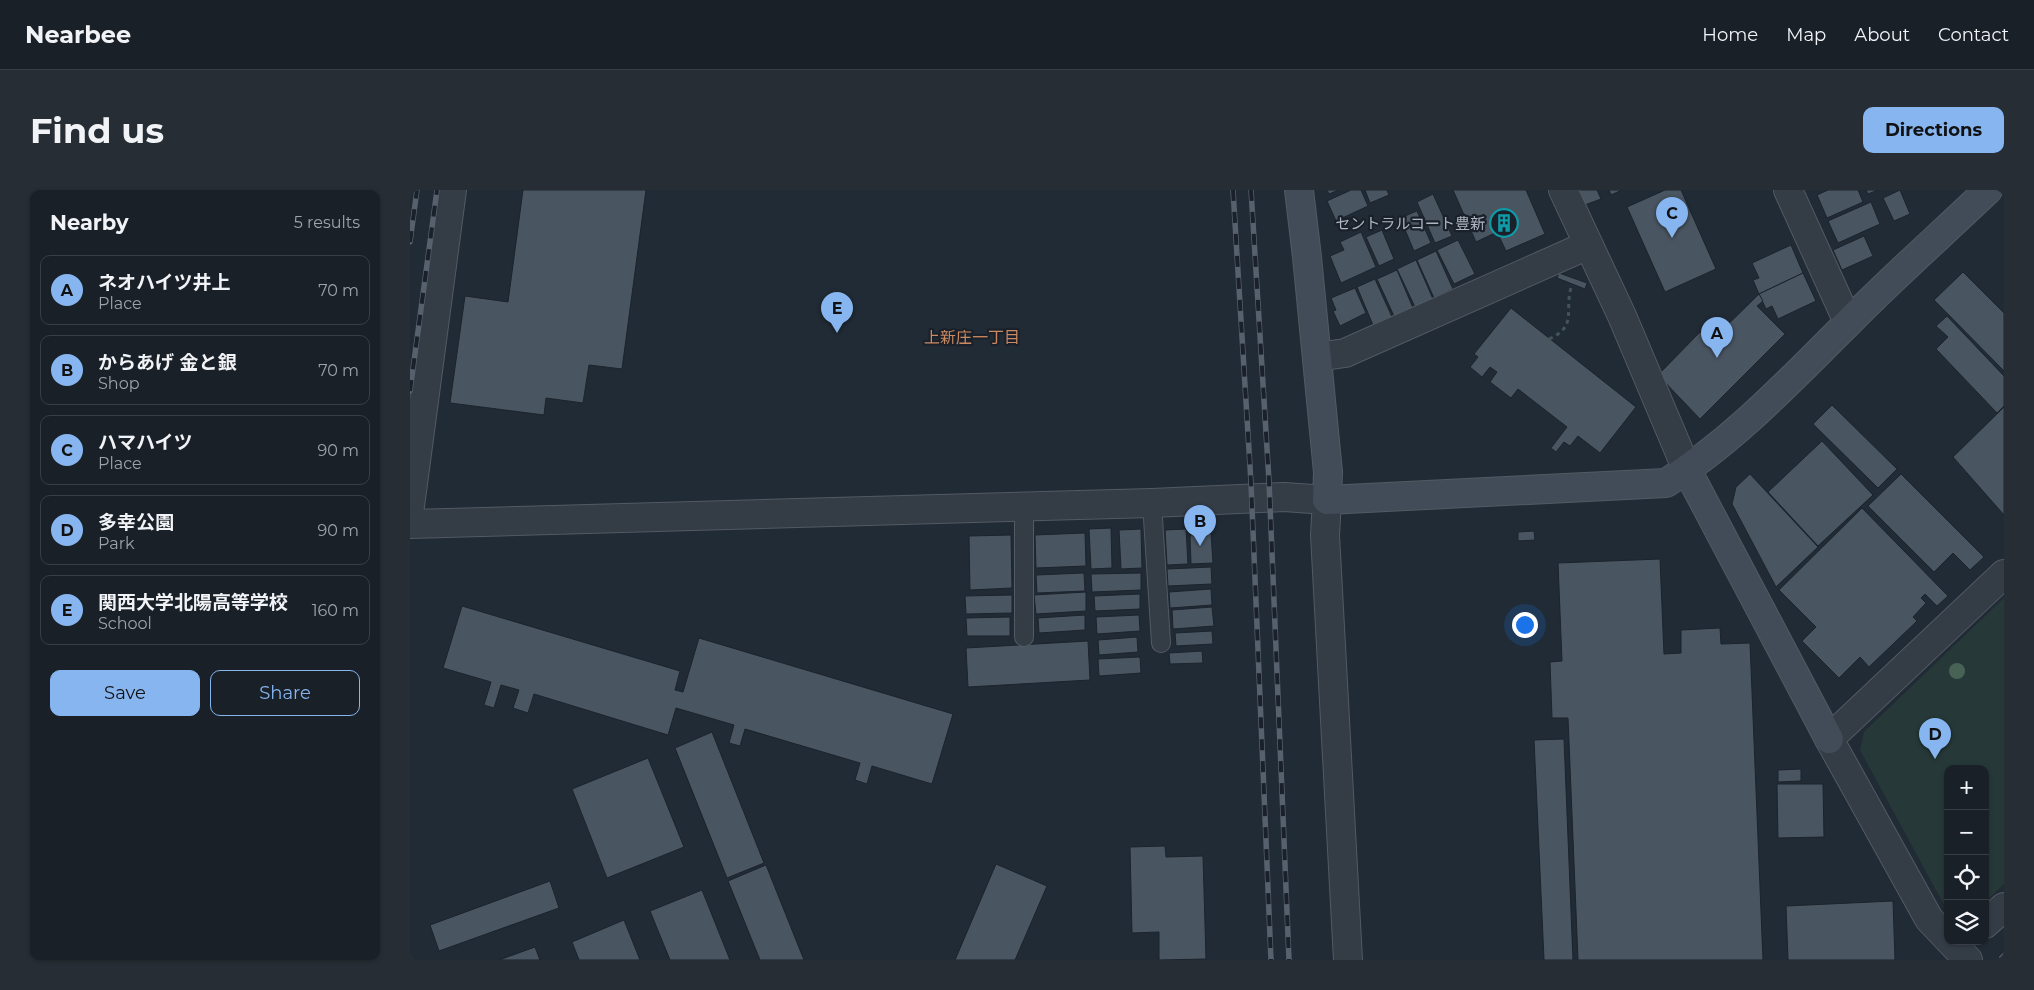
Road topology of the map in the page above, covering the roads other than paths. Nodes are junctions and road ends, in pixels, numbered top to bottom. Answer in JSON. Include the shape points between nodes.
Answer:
{"nodes":[{"id":1,"x":452,"y":190,"type":"edge"},
{"id":2,"x":1299,"y":190,"type":"edge"},
{"id":3,"x":1563,"y":190,"type":"edge"},
{"id":4,"x":1788,"y":190,"type":"edge"},
{"id":5,"x":1988,"y":190,"type":"edge"},
{"id":6,"x":1588,"y":245,"type":"junction"},
{"id":7,"x":1848,"y":322,"type":"junction"},
{"id":8,"x":1317,"y":357,"type":"junction"},
{"id":9,"x":420,"y":361,"type":"edge"},
{"id":10,"x":1687,"y":470,"type":"junction"},
{"id":11,"x":1327,"y":500,"type":"junction"},
{"id":12,"x":1152,"y":504,"type":"junction"},
{"id":13,"x":410,"y":506,"type":"edge"},
{"id":14,"x":1024,"y":507,"type":"junction"},
{"id":15,"x":410,"y":524,"type":"edge"},
{"id":16,"x":2004,"y":574,"type":"edge"},
{"id":17,"x":1024,"y":637,"type":"dead end"},
{"id":18,"x":1161,"y":643,"type":"dead end"},
{"id":19,"x":1828,"y":739,"type":"junction"},
{"id":20,"x":2004,"y":907,"type":"edge"},
{"id":21,"x":1989,"y":920,"type":"edge"},
{"id":22,"x":1958,"y":946,"type":"edge"},
{"id":23,"x":1348,"y":960,"type":"edge"}],
"edges":[{"from":1,"to":9,"type":"street"},
{"from":2,"to":8,"type":"street"},
{"from":3,"to":6,"type":"street"},
{"from":4,"to":7,"type":"street"},
{"from":5,"to":7,"type":"street"},
{"from":6,"to":8,"type":"street","via":[[1345,354]]},
{"from":6,"to":10,"type":"street","via":[[1622,316]]},
{"from":7,"to":10,"type":"street","via":[[1754,414]]},
{"from":8,"to":11,"type":"street","via":[[1328,472]]},
{"from":9,"to":13,"type":"street"},
{"from":10,"to":11,"type":"street","via":[[1666,483]]},
{"from":10,"to":19,"type":"street"},
{"from":11,"to":12,"type":"street","via":[[1284,497]]},
{"from":11,"to":23,"type":"street","via":[[1325,535]]},
{"from":12,"to":14,"type":"street"},
{"from":12,"to":18,"type":"lane"},
{"from":14,"to":15,"type":"street"},
{"from":14,"to":17,"type":"lane"},
{"from":16,"to":19,"type":"street"},
{"from":19,"to":22,"type":"street","via":[[1928,920]]},
{"from":20,"to":21,"type":"street"}]}
